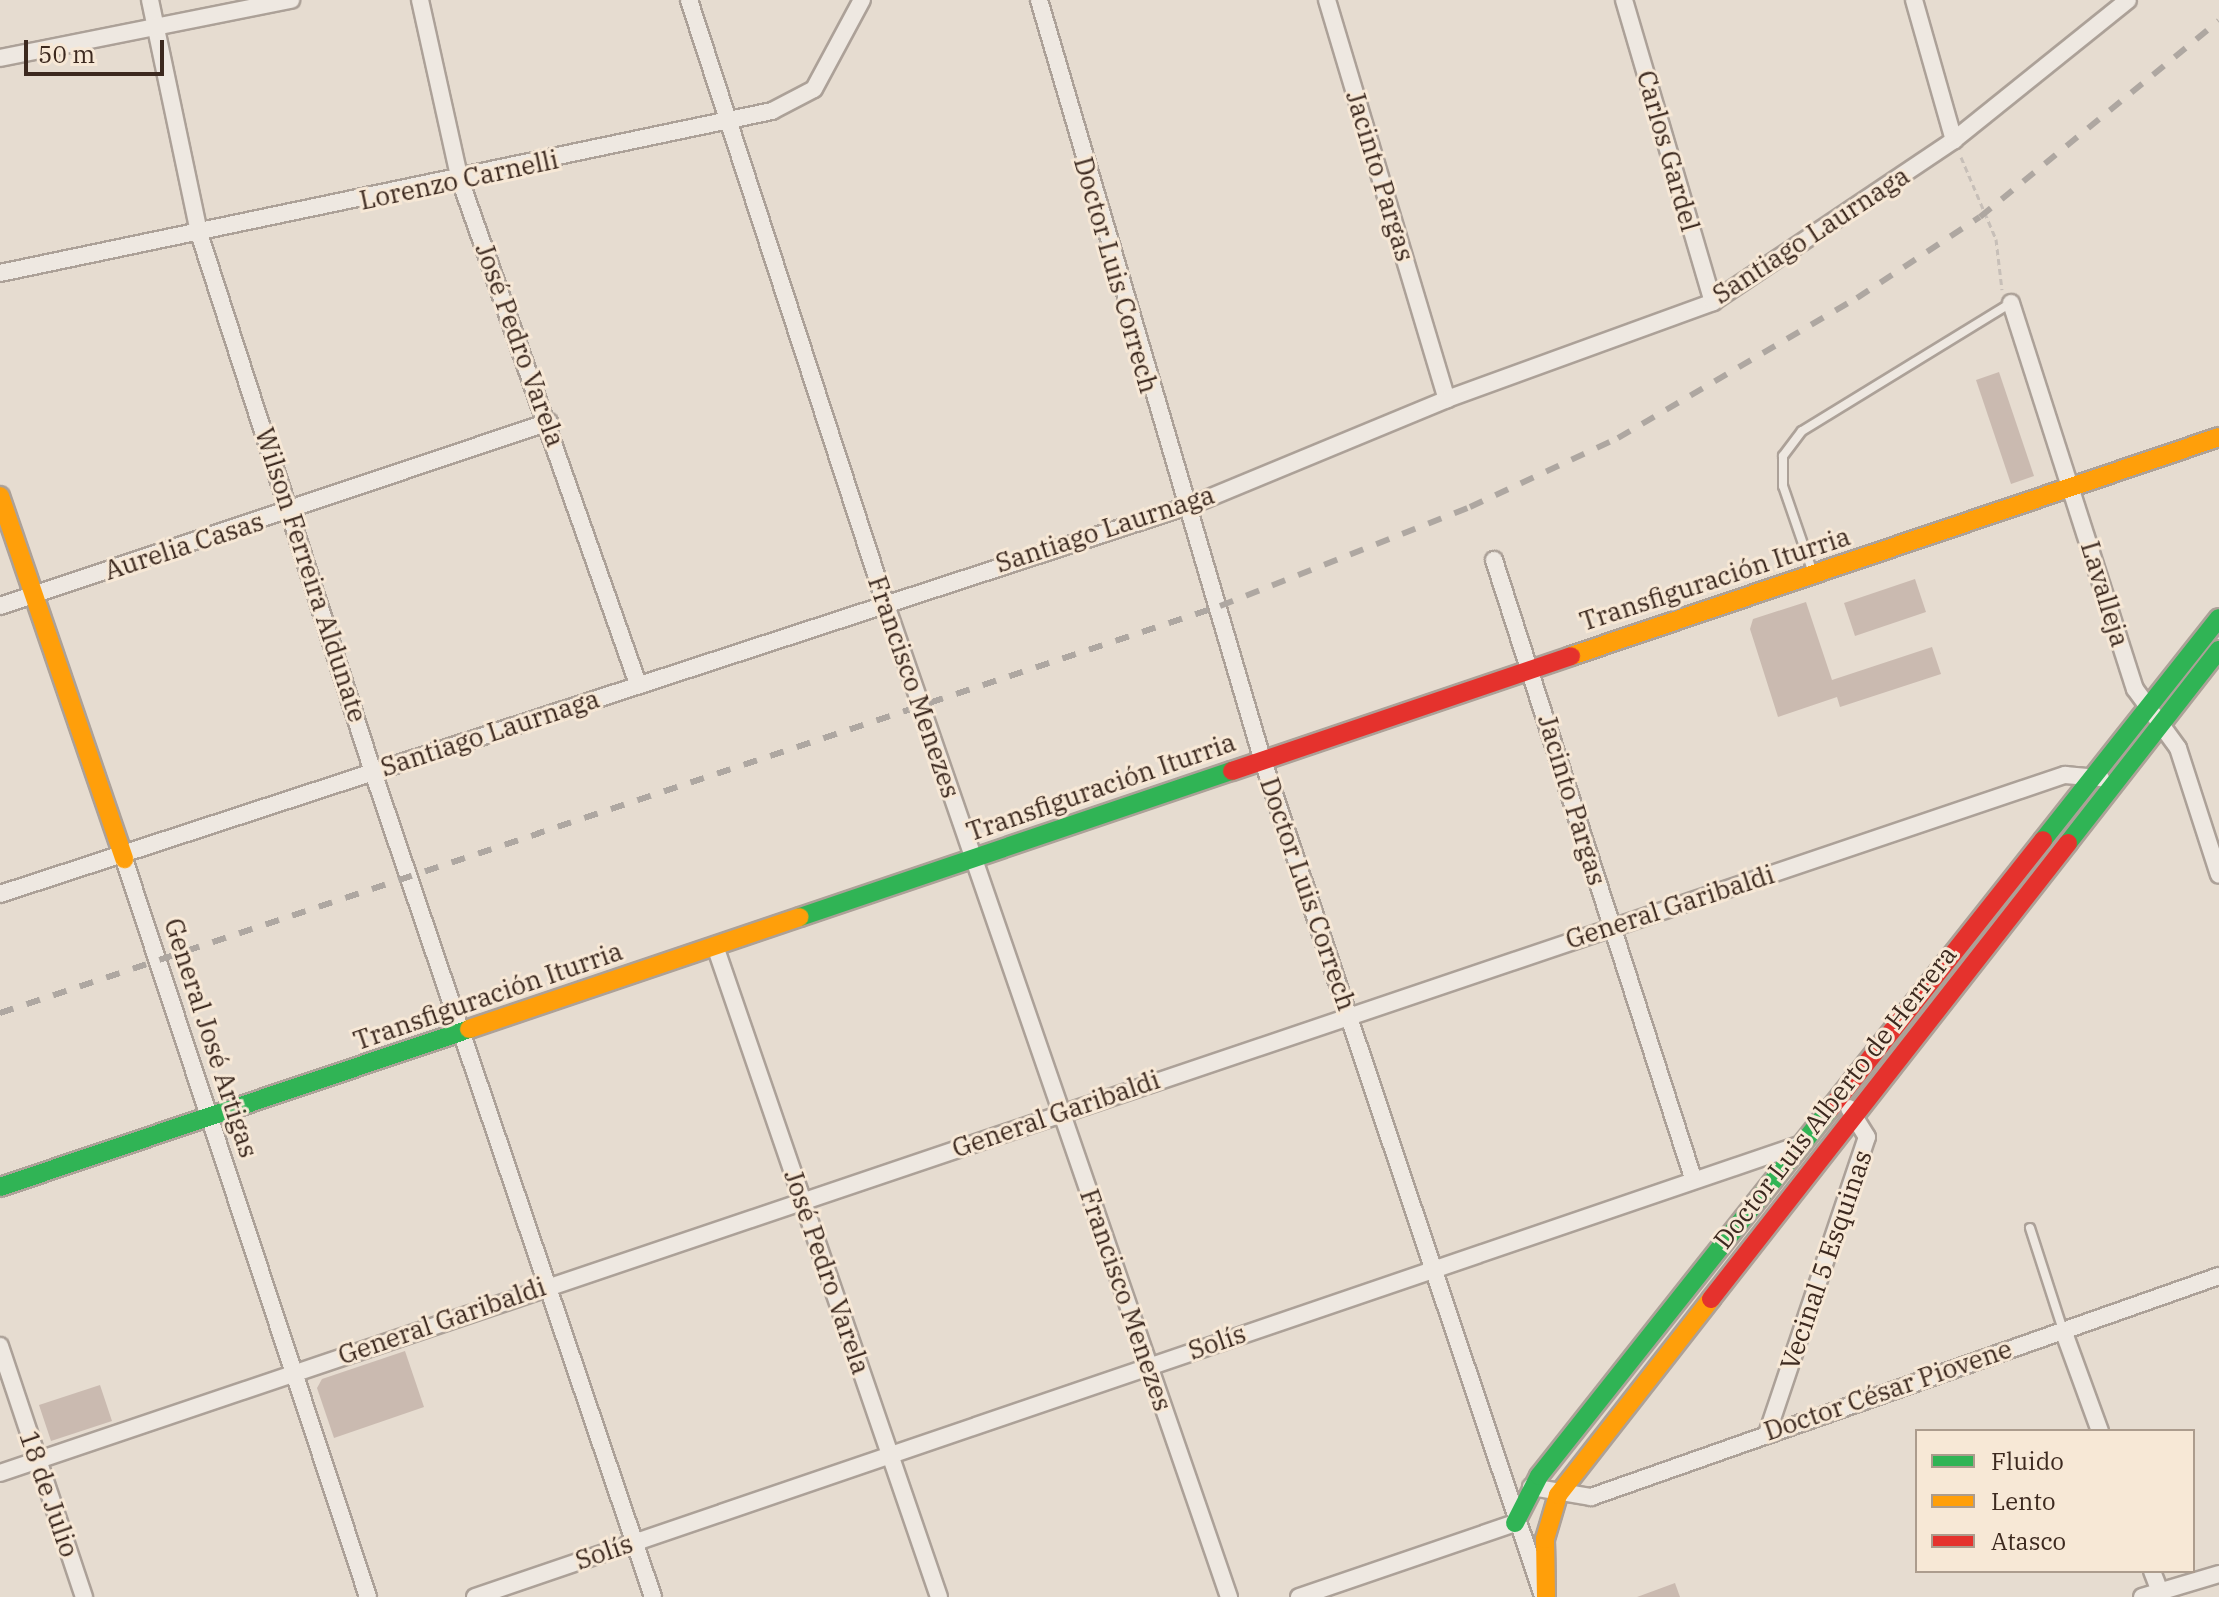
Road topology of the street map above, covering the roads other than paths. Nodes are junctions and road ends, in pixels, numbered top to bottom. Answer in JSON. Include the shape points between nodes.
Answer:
{"nodes":[{"id":1,"x":150,"y":0,"type":"edge"},
{"id":2,"x":291,"y":0,"type":"edge"},
{"id":3,"x":420,"y":0,"type":"edge"},
{"id":4,"x":689,"y":0,"type":"edge"},
{"id":5,"x":862,"y":0,"type":"edge"},
{"id":6,"x":1039,"y":0,"type":"edge"},
{"id":7,"x":1327,"y":0,"type":"edge"},
{"id":8,"x":1624,"y":0,"type":"edge"},
{"id":9,"x":1914,"y":0,"type":"edge"},
{"id":10,"x":2128,"y":0,"type":"edge"},
{"id":11,"x":155,"y":28,"type":"junction"},
{"id":12,"x":0,"y":58,"type":"edge"},
{"id":13,"x":725,"y":125,"type":"junction"},
{"id":14,"x":1954,"y":140,"type":"junction"},
{"id":15,"x":460,"y":180,"type":"junction"},
{"id":16,"x":199,"y":233,"type":"junction"},
{"id":17,"x":0,"y":273,"type":"edge"},
{"id":18,"x":1713,"y":302,"type":"junction"},
{"id":19,"x":2011,"y":303,"type":"joint"},
{"id":20,"x":1447,"y":399,"type":"junction"},
{"id":21,"x":549,"y":422,"type":"junction"},
{"id":22,"x":2219,"y":437,"type":"edge"},
{"id":23,"x":2072,"y":488,"type":"junction"},
{"id":24,"x":0,"y":496,"type":"edge"},
{"id":25,"x":1186,"y":506,"type":"junction"},
{"id":26,"x":292,"y":510,"type":"junction"},
{"id":27,"x":1494,"y":560,"type":"dead end"},
{"id":28,"x":1814,"y":574,"type":"junction"},
{"id":29,"x":32,"y":596,"type":"junction"},
{"id":30,"x":884,"y":599,"type":"junction"},
{"id":31,"x":0,"y":606,"type":"edge"},
{"id":32,"x":2219,"y":618,"type":"edge"},
{"id":33,"x":2219,"y":650,"type":"edge"},
{"id":34,"x":1530,"y":667,"type":"junction"},
{"id":35,"x":638,"y":684,"type":"junction"},
{"id":36,"x":2147,"y":707,"type":"junction"},
{"id":37,"x":2160,"y":724,"type":"junction"},
{"id":38,"x":1262,"y":758,"type":"junction"},
{"id":39,"x":373,"y":772,"type":"junction"},
{"id":40,"x":2095,"y":773,"type":"junction"},
{"id":41,"x":2111,"y":786,"type":"junction"},
{"id":42,"x":124,"y":859,"type":"junction"},
{"id":43,"x":972,"y":859,"type":"junction"},
{"id":44,"x":2219,"y":875,"type":"edge"},
{"id":45,"x":0,"y":894,"type":"edge"},
{"id":46,"x":1612,"y":926,"type":"junction"},
{"id":47,"x":715,"y":946,"type":"junction"},
{"id":48,"x":1348,"y":1014,"type":"junction"},
{"id":49,"x":462,"y":1032,"type":"junction"},
{"id":50,"x":1837,"y":1099,"type":"junction"},
{"id":51,"x":1856,"y":1112,"type":"junction"},
{"id":52,"x":1060,"y":1113,"type":"junction"},
{"id":53,"x":210,"y":1117,"type":"junction"},
{"id":54,"x":1802,"y":1144,"type":"junction"},
{"id":55,"x":1822,"y":1154,"type":"junction"},
{"id":56,"x":1693,"y":1178,"type":"junction"},
{"id":57,"x":0,"y":1187,"type":"edge"},
{"id":58,"x":802,"y":1201,"type":"junction"},
{"id":59,"x":2030,"y":1228,"type":"dead end"},
{"id":60,"x":1434,"y":1267,"type":"junction"},
{"id":61,"x":2219,"y":1276,"type":"edge"},
{"id":62,"x":546,"y":1286,"type":"junction"},
{"id":63,"x":2063,"y":1330,"type":"junction"},
{"id":64,"x":0,"y":1346,"type":"edge"},
{"id":65,"x":1149,"y":1366,"type":"junction"},
{"id":66,"x":293,"y":1372,"type":"junction"},
{"id":67,"x":2099,"y":1429,"type":"edge"},
{"id":68,"x":1768,"y":1431,"type":"junction"},
{"id":69,"x":892,"y":1453,"type":"junction"},
{"id":70,"x":38,"y":1460,"type":"junction"},
{"id":71,"x":0,"y":1473,"type":"edge"},
{"id":72,"x":1531,"y":1487,"type":"junction"},
{"id":73,"x":1558,"y":1495,"type":"junction"},
{"id":74,"x":1515,"y":1523,"type":"junction"},
{"id":75,"x":1545,"y":1539,"type":"junction"},
{"id":76,"x":635,"y":1542,"type":"junction"},
{"id":77,"x":2153,"y":1573,"type":"edge"},
{"id":78,"x":2219,"y":1574,"type":"edge"},
{"id":79,"x":2161,"y":1594,"type":"edge"},
{"id":80,"x":84,"y":1597,"type":"edge"},
{"id":81,"x":368,"y":1597,"type":"edge"},
{"id":82,"x":475,"y":1597,"type":"edge"},
{"id":83,"x":653,"y":1597,"type":"edge"},
{"id":84,"x":939,"y":1597,"type":"edge"},
{"id":85,"x":1229,"y":1597,"type":"edge"},
{"id":86,"x":1299,"y":1597,"type":"edge"},
{"id":87,"x":1545,"y":1597,"type":"edge"},
{"id":88,"x":2142,"y":1597,"type":"edge"}],
"edges":[{"from":1,"to":11,"type":"street","name":"Wilson Ferreira Aldunate"},
{"from":2,"to":11,"type":"street"},
{"from":3,"to":15,"type":"street","name":"José Pedro Varela"},
{"from":4,"to":13,"type":"street","name":"Francisco Menezes"},
{"from":5,"to":13,"type":"street","name":"Lorenzo Carnelli","via":[[814,89]]},
{"from":6,"to":25,"type":"street","name":"Doctor Luis Correch"},
{"from":7,"to":20,"type":"street","name":"Jacinto Pargas"},
{"from":8,"to":18,"type":"street","name":"Carlos Gardel"},
{"from":9,"to":14,"type":"street"},
{"from":10,"to":14,"type":"street","name":"Santiago Laurnaga"},
{"from":11,"to":12,"type":"street"},
{"from":11,"to":16,"type":"street","name":"Wilson Ferreira Aldunate"},
{"from":13,"to":15,"type":"street","name":"Lorenzo Carnelli"},
{"from":13,"to":30,"type":"street","name":"Francisco Menezes"},
{"from":14,"to":18,"type":"street","name":"Santiago Laurnaga"},
{"from":15,"to":16,"type":"street","name":"Lorenzo Carnelli"},
{"from":15,"to":21,"type":"street","name":"José Pedro Varela"},
{"from":16,"to":17,"type":"street","name":"Lorenzo Carnelli"},
{"from":16,"to":26,"type":"street","name":"Wilson Ferreira Aldunate"},
{"from":18,"to":20,"type":"street","name":"Santiago Laurnaga"},
{"from":19,"to":23,"type":"street","name":"Lavalleja"},
{"from":19,"to":28,"type":"lane","via":[[1802,431],[1783,456],[1783,486]]},
{"from":20,"to":25,"type":"street","name":"Santiago Laurnaga"},
{"from":21,"to":26,"type":"street","name":"Aurelia Casas"},
{"from":21,"to":35,"type":"street","name":"José Pedro Varela"},
{"from":22,"to":23,"type":"street","name":"Transfiguración Iturria"},
{"from":23,"to":28,"type":"street","name":"Transfiguración Iturria"},
{"from":23,"to":36,"type":"street","name":"Lavalleja"},
{"from":24,"to":29,"type":"street","name":"General José Artigas"},
{"from":25,"to":30,"type":"street","name":"Santiago Laurnaga"},
{"from":25,"to":38,"type":"street","name":"Doctor Luis Correch"},
{"from":26,"to":29,"type":"street","name":"Aurelia Casas"},
{"from":26,"to":39,"type":"street","name":"Wilson Ferreira Aldunate"},
{"from":27,"to":34,"type":"street","name":"Jacinto Pargas"},
{"from":28,"to":34,"type":"street","name":"Transfiguración Iturria"},
{"from":29,"to":31,"type":"street","name":"Aurelia Casas"},
{"from":29,"to":42,"type":"street","name":"General José Artigas"},
{"from":30,"to":35,"type":"street","name":"Santiago Laurnaga"},
{"from":30,"to":43,"type":"street","name":"Francisco Menezes"},
{"from":32,"to":36,"type":"street","name":"Doctor Luis Alberto de Herrera"},
{"from":33,"to":37,"type":"street","name":"Doctor Luis Alberto de Herrera"},
{"from":34,"to":38,"type":"street","name":"Transfiguración Iturria"},
{"from":34,"to":46,"type":"street","name":"Jacinto Pargas"},
{"from":35,"to":39,"type":"street","name":"Santiago Laurnaga"},
{"from":36,"to":37,"type":"street","name":"Lavalleja"},
{"from":36,"to":40,"type":"street","name":"Doctor Luis Alberto de Herrera"},
{"from":37,"to":41,"type":"street","name":"Doctor Luis Alberto de Herrera"},
{"from":37,"to":44,"type":"street","name":"Lavalleja","via":[[2178,748]]},
{"from":38,"to":43,"type":"street","name":"Transfiguración Iturria"},
{"from":38,"to":48,"type":"street","name":"Doctor Luis Correch"},
{"from":39,"to":42,"type":"street","name":"Santiago Laurnaga"},
{"from":39,"to":49,"type":"street","name":"Wilson Ferreira Aldunate"},
{"from":40,"to":41,"type":"street"},
{"from":40,"to":46,"type":"street","name":"General Garibaldi","via":[[2065,775]]},
{"from":40,"to":50,"type":"street","name":"Doctor Luis Alberto de Herrera"},
{"from":41,"to":51,"type":"street","name":"Doctor Luis Alberto de Herrera"},
{"from":42,"to":45,"type":"street","name":"Santiago Laurnaga"},
{"from":42,"to":53,"type":"street","name":"General José Artigas"},
{"from":43,"to":47,"type":"street","name":"Transfiguración Iturria"},
{"from":43,"to":52,"type":"street","name":"Francisco Menezes"},
{"from":46,"to":48,"type":"street","name":"General Garibaldi"},
{"from":46,"to":56,"type":"street","name":"Jacinto Pargas"},
{"from":47,"to":49,"type":"street","name":"Transfiguración Iturria"},
{"from":47,"to":58,"type":"street","name":"José Pedro Varela"},
{"from":48,"to":52,"type":"street","name":"General Garibaldi"},
{"from":48,"to":60,"type":"street","name":"Doctor Luis Correch"},
{"from":49,"to":53,"type":"street","name":"Transfiguración Iturria"},
{"from":49,"to":62,"type":"street","name":"Wilson Ferreira Aldunate"},
{"from":50,"to":51,"type":"street","name":"Vecinal 5 Esquinas"},
{"from":50,"to":54,"type":"street","name":"Doctor Luis Alberto de Herrera"},
{"from":51,"to":55,"type":"street","name":"Doctor Luis Alberto de Herrera"},
{"from":51,"to":68,"type":"street","name":"Vecinal 5 Esquinas","via":[[1867,1137]]},
{"from":52,"to":58,"type":"street","name":"General Garibaldi"},
{"from":52,"to":65,"type":"street","name":"Francisco Menezes"},
{"from":53,"to":57,"type":"street","name":"Transfiguración Iturria"},
{"from":53,"to":66,"type":"street","name":"General José Artigas"},
{"from":54,"to":55,"type":"street"},
{"from":54,"to":56,"type":"street","name":"Solís"},
{"from":54,"to":72,"type":"street","name":"Doctor Luis Alberto de Herrera"},
{"from":55,"to":73,"type":"street","name":"Doctor Luis Alberto de Herrera"},
{"from":56,"to":60,"type":"street","name":"Solís"},
{"from":58,"to":62,"type":"street","name":"General Garibaldi"},
{"from":58,"to":69,"type":"street","name":"José Pedro Varela"},
{"from":59,"to":63,"type":"lane"},
{"from":60,"to":65,"type":"street","name":"Solís"},
{"from":60,"to":74,"type":"street","name":"Doctor Luis Correch"},
{"from":61,"to":63,"type":"street","name":"Doctor César Piovene"},
{"from":62,"to":66,"type":"street","name":"General Garibaldi"},
{"from":62,"to":76,"type":"street","name":"Wilson Ferreira Aldunate"},
{"from":63,"to":67,"type":"street"},
{"from":63,"to":68,"type":"street","name":"Doctor César Piovene"},
{"from":64,"to":70,"type":"street","name":"18 de Julio"},
{"from":65,"to":69,"type":"street","name":"Solís"},
{"from":65,"to":85,"type":"street","name":"Francisco Menezes"},
{"from":66,"to":70,"type":"street","name":"General Garibaldi"},
{"from":66,"to":81,"type":"street","name":"General José Artigas"},
{"from":68,"to":73,"type":"street","name":"Doctor César Piovene","via":[[1591,1497]]},
{"from":69,"to":76,"type":"street","name":"Solís"},
{"from":69,"to":84,"type":"street","name":"José Pedro Varela"},
{"from":70,"to":71,"type":"street","name":"General Garibaldi"},
{"from":70,"to":80,"type":"street","name":"18 de Julio"},
{"from":72,"to":73,"type":"street","name":"Doctor César Piovene"},
{"from":72,"to":74,"type":"street","name":"Doctor Luis Alberto de Herrera"},
{"from":73,"to":75,"type":"street","name":"Doctor Luis Alberto de Herrera"},
{"from":74,"to":75,"type":"street"},
{"from":74,"to":86,"type":"street"},
{"from":74,"to":87,"type":"street","name":"Doctor Luis Correch"},
{"from":75,"to":87,"type":"street","name":"Doctor Luis Alberto de Herrera"},
{"from":76,"to":82,"type":"street","name":"Solís"},
{"from":76,"to":83,"type":"street","name":"Wilson Ferreira Aldunate"},
{"from":77,"to":79,"type":"street"},
{"from":78,"to":79,"type":"street"},
{"from":79,"to":88,"type":"street"}]}
